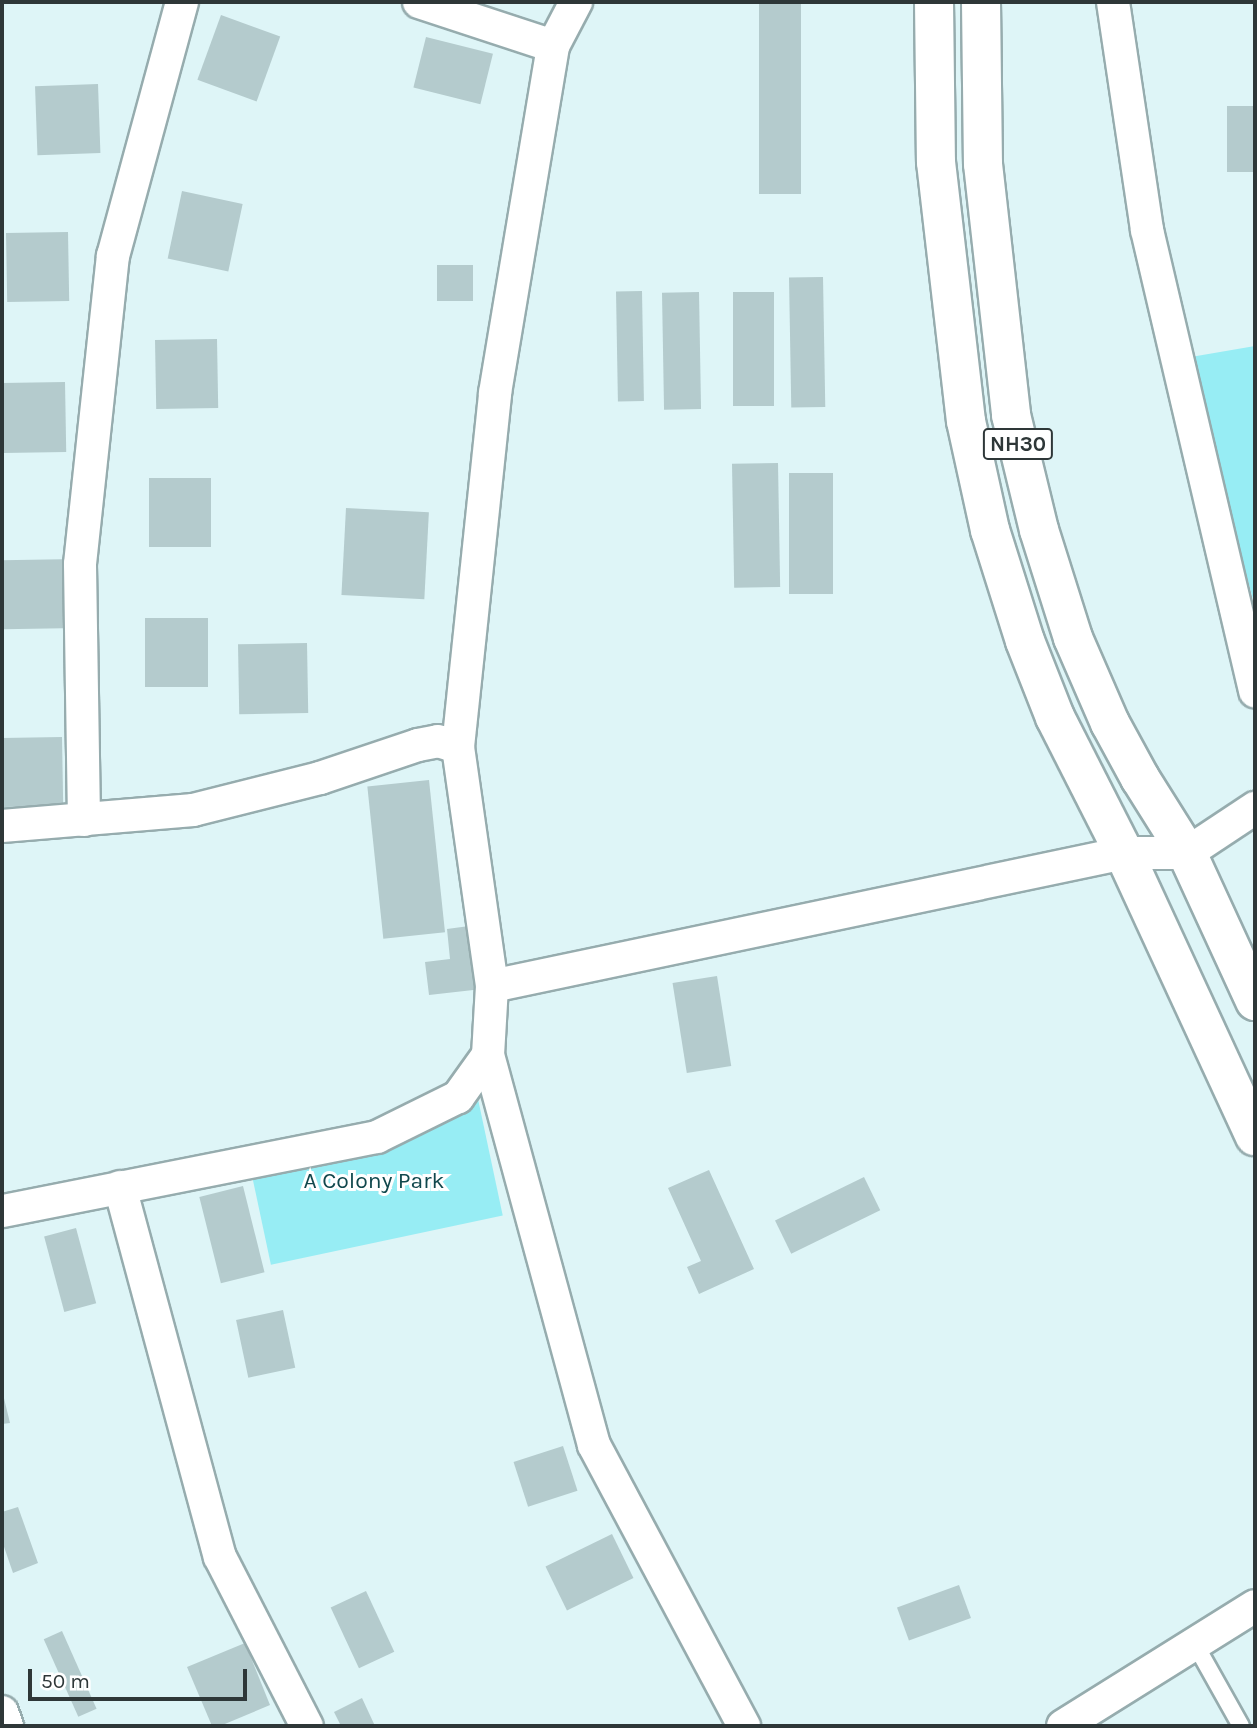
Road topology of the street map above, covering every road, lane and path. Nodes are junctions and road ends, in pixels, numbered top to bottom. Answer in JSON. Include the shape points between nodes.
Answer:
{"nodes":[{"id":1,"x":182,"y":2,"type":"edge"},
{"id":2,"x":419,"y":2,"type":"edge"},
{"id":3,"x":576,"y":2,"type":"edge"},
{"id":4,"x":934,"y":2,"type":"edge"},
{"id":5,"x":981,"y":2,"type":"edge"},
{"id":6,"x":1112,"y":2,"type":"edge"},
{"id":7,"x":553,"y":46,"type":"junction"},
{"id":8,"x":1255,"y":692,"type":"edge"},
{"id":9,"x":458,"y":747,"type":"junction"},
{"id":10,"x":1255,"y":808,"type":"edge"},
{"id":11,"x":84,"y":820,"type":"junction"},
{"id":12,"x":2,"y":826,"type":"edge"},
{"id":13,"x":1124,"y":853,"type":"junction"},
{"id":14,"x":1187,"y":853,"type":"junction"},
{"id":15,"x":492,"y":986,"type":"junction"},
{"id":16,"x":1255,"y":1001,"type":"edge"},
{"id":17,"x":488,"y":1055,"type":"junction"},
{"id":18,"x":1255,"y":1136,"type":"edge"},
{"id":19,"x":120,"y":1187,"type":"junction"},
{"id":20,"x":2,"y":1211,"type":"edge"},
{"id":21,"x":1255,"y":1606,"type":"edge"},
{"id":22,"x":1195,"y":1644,"type":"junction"},
{"id":23,"x":2,"y":1712,"type":"edge"},
{"id":24,"x":7,"y":1726,"type":"edge"},
{"id":25,"x":307,"y":1726,"type":"edge"},
{"id":26,"x":744,"y":1726,"type":"edge"},
{"id":27,"x":1063,"y":1726,"type":"edge"},
{"id":28,"x":1241,"y":1726,"type":"edge"}],
"edges":[{"from":1,"to":11,"type":"street","via":[[113,256],[80,564]]},
{"from":2,"to":7,"type":"street"},
{"from":3,"to":7,"type":"street"},
{"from":4,"to":13,"type":"highway","number":"NH30","via":[[936,162],[966,421],[990,530],[1055,717]]},
{"from":5,"to":14,"type":"highway","number":"NH30","via":[[983,164],[1011,415],[1039,530],[1073,638],[1110,723]]},
{"from":6,"to":8,"type":"street","via":[[1147,230]]},
{"from":7,"to":9,"type":"street","via":[[495,393]]},
{"from":9,"to":11,"type":"street","via":[[438,741],[418,745],[320,778],[193,810]]},
{"from":9,"to":15,"type":"street"},
{"from":10,"to":14,"type":"street"},
{"from":11,"to":12,"type":"street"},
{"from":13,"to":14,"type":"street"},
{"from":13,"to":15,"type":"street"},
{"from":13,"to":18,"type":"highway","number":"NH30"},
{"from":14,"to":16,"type":"highway","number":"NH30"},
{"from":15,"to":17,"type":"street"},
{"from":17,"to":19,"type":"street","via":[[458,1097],[377,1137]]},
{"from":17,"to":26,"type":"street","via":[[594,1445]]},
{"from":19,"to":20,"type":"street"},
{"from":19,"to":25,"type":"street","via":[[220,1557]]},
{"from":21,"to":22,"type":"street"},
{"from":22,"to":27,"type":"street"},
{"from":22,"to":28,"type":"lane"},
{"from":23,"to":24,"type":"street"}]}
